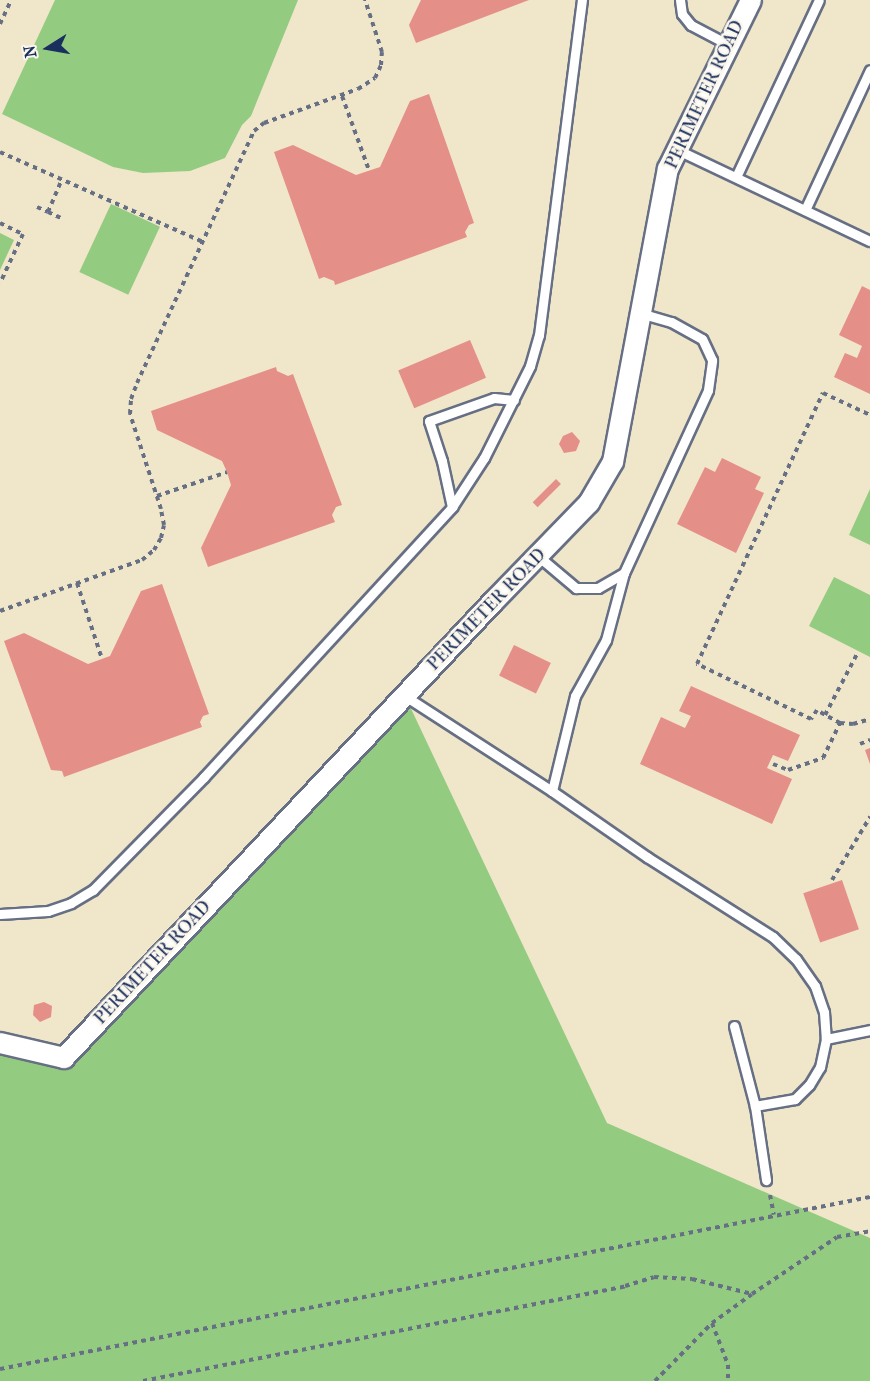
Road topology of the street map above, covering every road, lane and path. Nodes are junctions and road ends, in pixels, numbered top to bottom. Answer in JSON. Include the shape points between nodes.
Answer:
{"nodes":[{"id":1,"x":11,"y":0,"type":"edge"},
{"id":2,"x":365,"y":0,"type":"edge"},
{"id":3,"x":582,"y":0,"type":"edge"},
{"id":4,"x":680,"y":0,"type":"edge"},
{"id":5,"x":751,"y":0,"type":"edge"},
{"id":6,"x":819,"y":0,"type":"edge"},
{"id":7,"x":0,"y":24,"type":"edge"},
{"id":8,"x":729,"y":45,"type":"junction"},
{"id":9,"x":870,"y":70,"type":"edge"},
{"id":10,"x":342,"y":96,"type":"junction"},
{"id":11,"x":678,"y":150,"type":"junction"},
{"id":12,"x":0,"y":152,"type":"edge"},
{"id":13,"x":369,"y":170,"type":"dead end"},
{"id":14,"x":736,"y":177,"type":"junction"},
{"id":15,"x":61,"y":181,"type":"junction"},
{"id":16,"x":37,"y":207,"type":"dead end"},
{"id":17,"x":805,"y":210,"type":"junction"},
{"id":18,"x":48,"y":212,"type":"junction"},
{"id":19,"x":61,"y":218,"type":"dead end"},
{"id":20,"x":0,"y":224,"type":"edge"},
{"id":21,"x":869,"y":238,"type":"edge"},
{"id":22,"x":201,"y":241,"type":"junction"},
{"id":23,"x":0,"y":283,"type":"edge"},
{"id":24,"x":640,"y":313,"type":"junction"},
{"id":25,"x":514,"y":399,"type":"junction"},
{"id":26,"x":870,"y":415,"type":"edge"},
{"id":27,"x":227,"y":472,"type":"dead end"},
{"id":28,"x":157,"y":496,"type":"junction"},
{"id":29,"x":452,"y":507,"type":"junction"},
{"id":30,"x":538,"y":556,"type":"junction"},
{"id":31,"x":624,"y":573,"type":"junction"},
{"id":32,"x":76,"y":584,"type":"junction"},
{"id":33,"x":0,"y":611,"type":"edge"},
{"id":34,"x":857,"y":654,"type":"dead end"},
{"id":35,"x":102,"y":659,"type":"dead end"},
{"id":36,"x":405,"y":696,"type":"junction"},
{"id":37,"x":825,"y":715,"type":"junction"},
{"id":38,"x":870,"y":719,"type":"edge"},
{"id":39,"x":840,"y":723,"type":"junction"},
{"id":40,"x":870,"y":740,"type":"edge"},
{"id":41,"x":860,"y":744,"type":"dead end"},
{"id":42,"x":773,"y":764,"type":"dead end"},
{"id":43,"x":552,"y":791,"type":"junction"},
{"id":44,"x":870,"y":817,"type":"edge"},
{"id":45,"x":832,"y":880,"type":"dead end"},
{"id":46,"x":0,"y":914,"type":"edge"},
{"id":47,"x":734,"y":1026,"type":"dead end"},
{"id":48,"x":870,"y":1030,"type":"edge"},
{"id":49,"x":826,"y":1039,"type":"junction"},
{"id":50,"x":0,"y":1043,"type":"edge"},
{"id":51,"x":754,"y":1106,"type":"junction"},
{"id":52,"x":766,"y":1180,"type":"dead end"},
{"id":53,"x":870,"y":1197,"type":"edge"},
{"id":54,"x":870,"y":1231,"type":"edge"},
{"id":55,"x":752,"y":1294,"type":"junction"},
{"id":56,"x":712,"y":1323,"type":"junction"},
{"id":57,"x":0,"y":1369,"type":"edge"},
{"id":58,"x":143,"y":1381,"type":"edge"},
{"id":59,"x":655,"y":1381,"type":"edge"},
{"id":60,"x":728,"y":1381,"type":"edge"}],
"edges":[{"from":1,"to":7,"type":"path"},
{"from":2,"to":10,"type":"path","via":[[382,52],[381,65],[375,78]]},
{"from":3,"to":25,"type":"lane","via":[[539,335]]},
{"from":4,"to":8,"type":"lane","via":[[682,14],[691,26]]},
{"from":5,"to":8,"type":"street","name":"PERIMETER ROAD"},
{"from":6,"to":14,"type":"lane"},
{"from":8,"to":11,"type":"street","name":"PERIMETER ROAD"},
{"from":9,"to":17,"type":"lane"},
{"from":10,"to":13,"type":"path"},
{"from":10,"to":22,"type":"path","via":[[264,123],[254,131]]},
{"from":11,"to":14,"type":"lane"},
{"from":11,"to":24,"type":"street","name":"PERIMETER ROAD","via":[[668,169]]},
{"from":12,"to":15,"type":"path"},
{"from":14,"to":17,"type":"lane"},
{"from":15,"to":18,"type":"path"},
{"from":15,"to":22,"type":"path"},
{"from":16,"to":18,"type":"path"},
{"from":17,"to":21,"type":"lane"},
{"from":18,"to":19,"type":"path"},
{"from":20,"to":23,"type":"path","via":[[23,234]]},
{"from":22,"to":28,"type":"path","via":[[131,399],[130,414]]},
{"from":24,"to":30,"type":"street","name":"PERIMETER ROAD","via":[[613,462],[589,503]]},
{"from":24,"to":31,"type":"lane","via":[[671,322],[702,339],[712,360],[708,390]]},
{"from":25,"to":29,"type":"lane","via":[[484,458]]},
{"from":25,"to":29,"type":"lane","via":[[494,398],[429,421]]},
{"from":26,"to":37,"type":"path","via":[[823,393],[698,664],[811,719],[817,710]]},
{"from":27,"to":28,"type":"path"},
{"from":28,"to":32,"type":"path","via":[[164,525],[154,550],[142,560]]},
{"from":29,"to":46,"type":"lane","via":[[204,777],[93,890],[48,911]]},
{"from":30,"to":31,"type":"lane","via":[[576,588],[598,588]]},
{"from":30,"to":36,"type":"street","name":"PERIMETER ROAD"},
{"from":31,"to":43,"type":"lane","via":[[606,640],[575,696]]},
{"from":32,"to":33,"type":"path"},
{"from":32,"to":35,"type":"path"},
{"from":34,"to":37,"type":"path"},
{"from":36,"to":43,"type":"lane"},
{"from":36,"to":50,"type":"street","name":"PERIMETER ROAD","via":[[64,1058]]},
{"from":37,"to":39,"type":"path"},
{"from":38,"to":39,"type":"path"},
{"from":39,"to":42,"type":"path","via":[[824,758],[788,770]]},
{"from":40,"to":41,"type":"path"},
{"from":43,"to":49,"type":"lane","via":[[773,937],[796,959],[815,986],[824,1012]]},
{"from":44,"to":45,"type":"path"},
{"from":47,"to":51,"type":"lane"},
{"from":48,"to":49,"type":"lane"},
{"from":49,"to":51,"type":"lane","via":[[820,1067],[795,1099]]},
{"from":51,"to":52,"type":"lane"},
{"from":53,"to":57,"type":"path"},
{"from":54,"to":55,"type":"path","via":[[837,1237]]},
{"from":55,"to":56,"type":"path"},
{"from":55,"to":58,"type":"path","via":[[692,1279],[654,1277]]},
{"from":56,"to":59,"type":"path"},
{"from":56,"to":60,"type":"path","via":[[728,1365]]}]}
